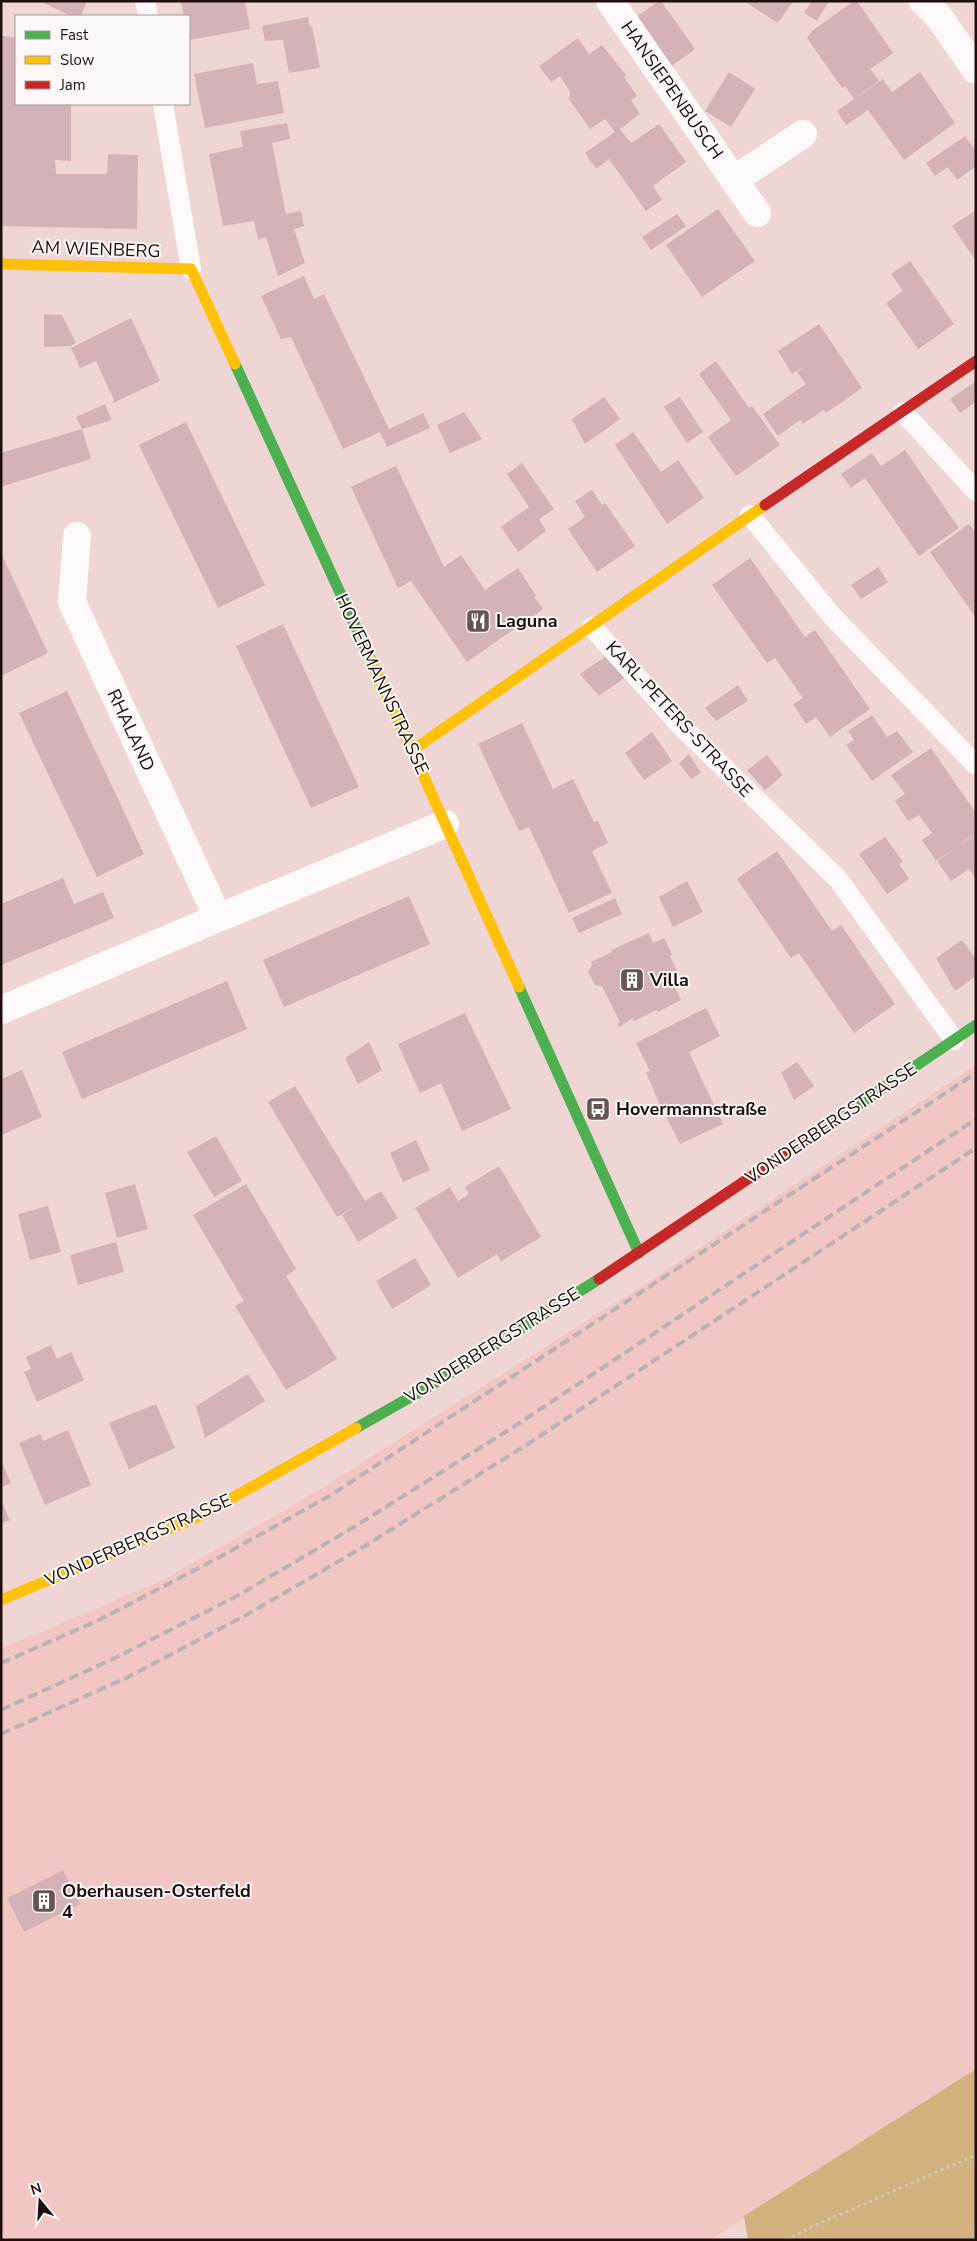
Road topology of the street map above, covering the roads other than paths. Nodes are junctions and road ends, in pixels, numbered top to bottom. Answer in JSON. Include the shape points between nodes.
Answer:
{"nodes":[{"id":1,"x":146,"y":1,"type":"edge"},
{"id":2,"x":610,"y":1,"type":"edge"},
{"id":3,"x":923,"y":1,"type":"edge"},
{"id":4,"x":148,"y":15,"type":"edge"},
{"id":5,"x":976,"y":70,"type":"edge"},
{"id":6,"x":163,"y":105,"type":"edge"},
{"id":7,"x":803,"y":134,"type":"dead end"},
{"id":8,"x":734,"y":180,"type":"junction"},
{"id":9,"x":757,"y":212,"type":"dead end"},
{"id":10,"x":1,"y":264,"type":"edge"},
{"id":11,"x":190,"y":270,"type":"junction"},
{"id":12,"x":976,"y":361,"type":"edge"},
{"id":13,"x":903,"y":412,"type":"junction"},
{"id":14,"x":976,"y":491,"type":"edge"},
{"id":15,"x":750,"y":515,"type":"junction"},
{"id":16,"x":77,"y":536,"type":"dead end"},
{"id":17,"x":592,"y":626,"type":"junction"},
{"id":18,"x":413,"y":750,"type":"junction"},
{"id":19,"x":976,"y":766,"type":"edge"},
{"id":20,"x":445,"y":824,"type":"junction"},
{"id":21,"x":218,"y":918,"type":"junction"},
{"id":22,"x":1,"y":1010,"type":"edge"},
{"id":23,"x":976,"y":1025,"type":"edge"},
{"id":24,"x":954,"y":1040,"type":"junction"},
{"id":25,"x":639,"y":1253,"type":"junction"},
{"id":26,"x":1,"y":1600,"type":"edge"}],
"edges":[{"from":1,"to":4,"type":"lane"},
{"from":2,"to":8,"type":"street","name":"HANSIEPENBUSCH"},
{"from":3,"to":5,"type":"street","via":[[939,17]]},
{"from":6,"to":11,"type":"lane","name":"HOVERMANNSTRASSE"},
{"from":7,"to":8,"type":"street"},
{"from":8,"to":9,"type":"street","name":"HANSIEPENBUSCH"},
{"from":10,"to":11,"type":"street","name":"AM WIENBERG"},
{"from":11,"to":18,"type":"street","name":"HOVERMANNSTRASSE"},
{"from":12,"to":13,"type":"street","name":"KARL-PETERS-STRASSE"},
{"from":13,"to":14,"type":"lane"},
{"from":13,"to":15,"type":"street","name":"KARL-PETERS-STRASSE"},
{"from":15,"to":17,"type":"street","name":"KARL-PETERS-STRASSE"},
{"from":15,"to":19,"type":"lane","via":[[832,616]]},
{"from":16,"to":21,"type":"street","name":"RHALAND","via":[[72,602]]},
{"from":17,"to":18,"type":"street","name":"KARL-PETERS-STRASSE"},
{"from":17,"to":24,"type":"lane","name":"KARL-PETERS-STRASSE","via":[[682,727],[838,879]]},
{"from":18,"to":20,"type":"street","name":"HOVERMANNSTRASSE"},
{"from":20,"to":21,"type":"street"},
{"from":20,"to":25,"type":"street","name":"HOVERMANNSTRASSE"},
{"from":21,"to":22,"type":"street"},
{"from":23,"to":24,"type":"street","name":"VONDERBERGSTRASSE"},
{"from":24,"to":25,"type":"street","name":"VONDERBERGSTRASSE"},
{"from":25,"to":26,"type":"street","name":"VONDERBERGSTRASSE","via":[[422,1390],[202,1515]]}]}
